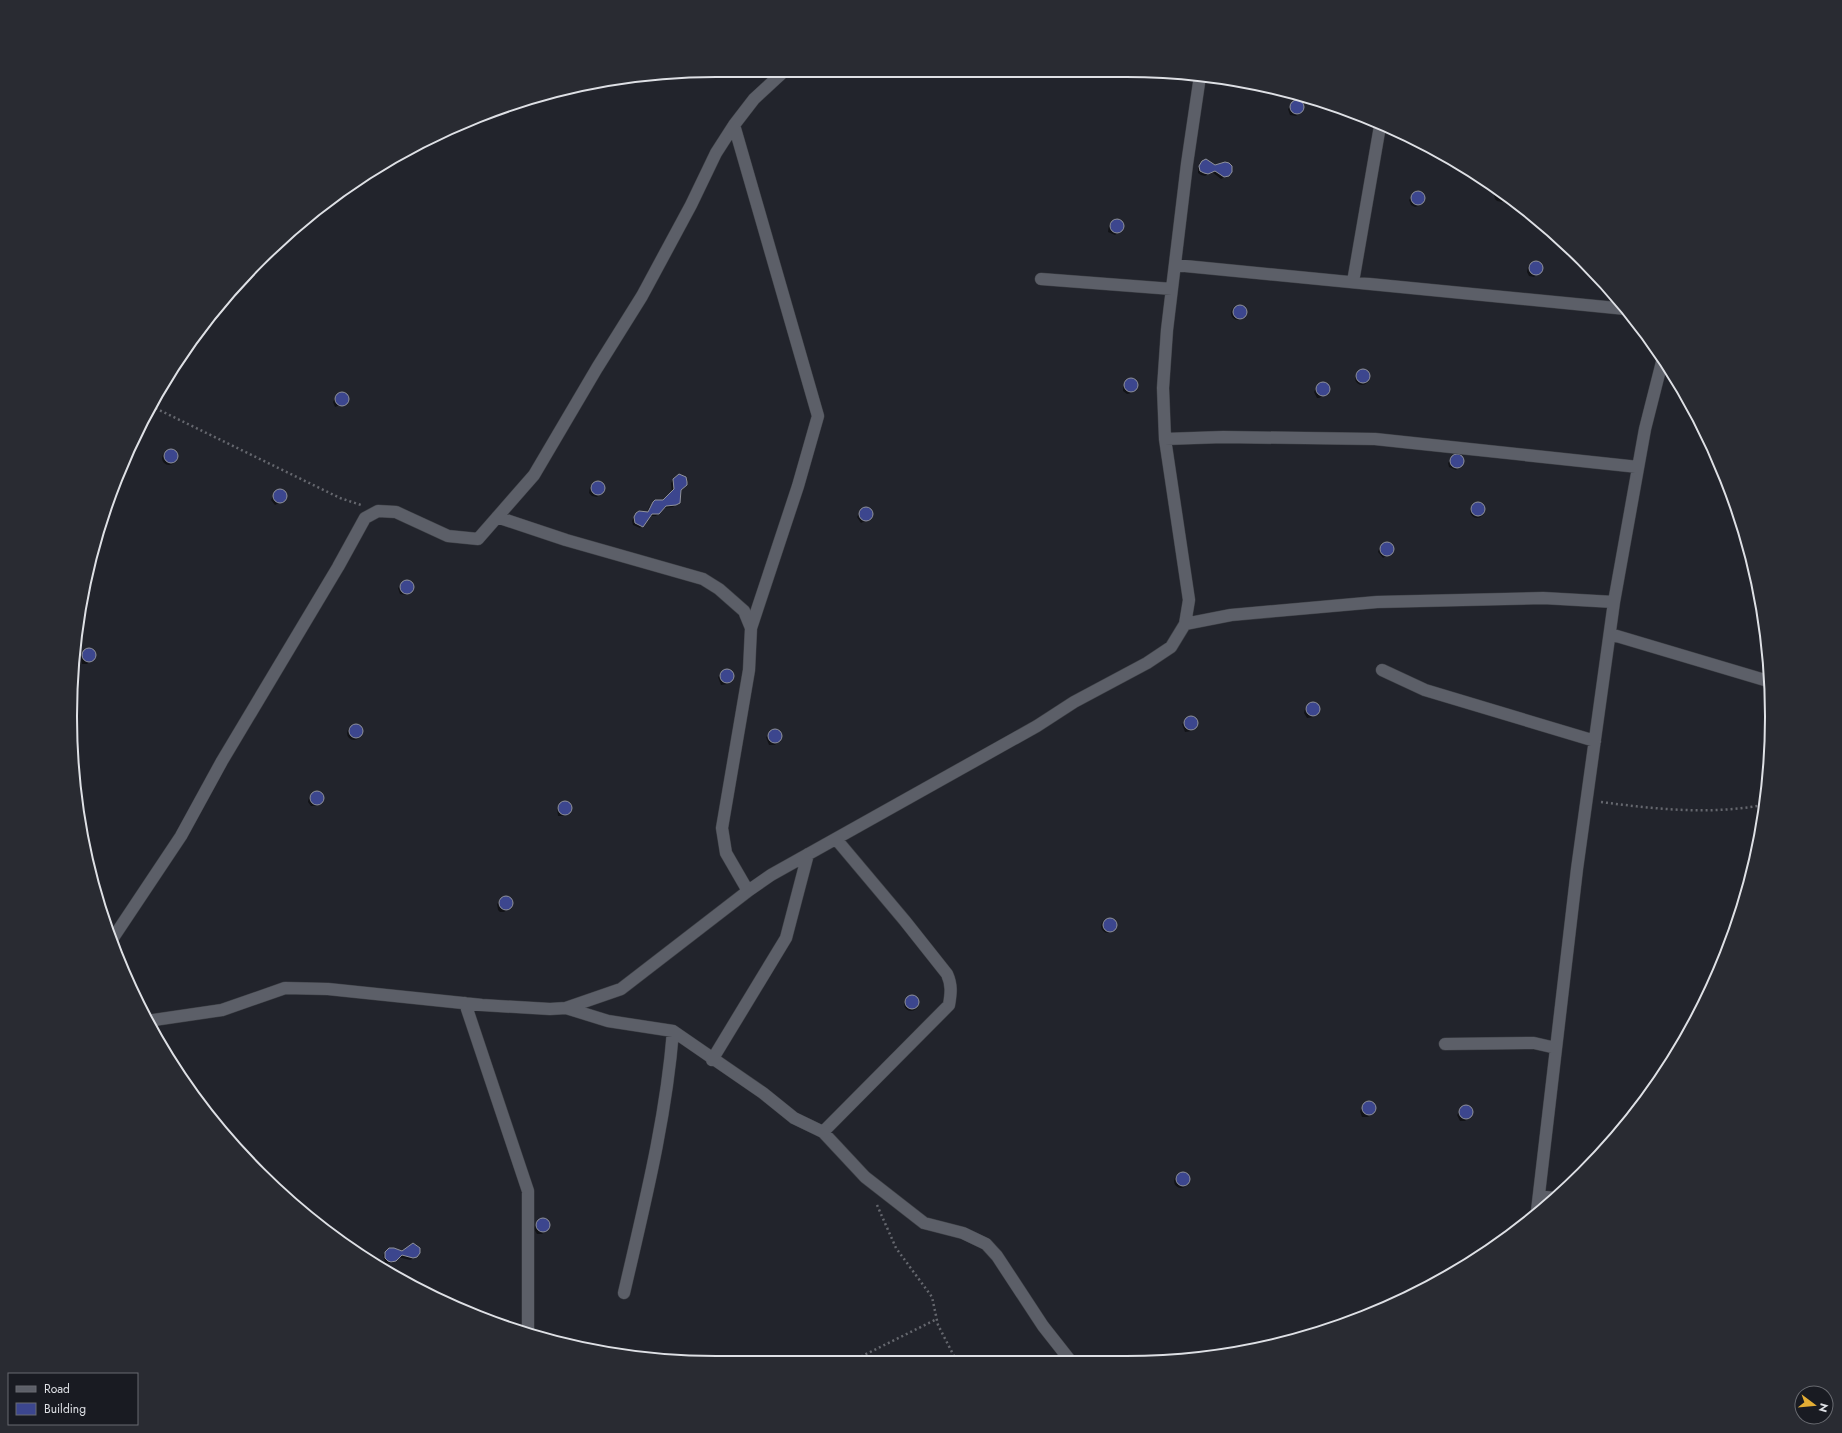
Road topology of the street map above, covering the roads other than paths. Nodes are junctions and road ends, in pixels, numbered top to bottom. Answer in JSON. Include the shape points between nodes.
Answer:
{"nodes":[{"id":1,"x":778,"y":77,"type":"edge"},
{"id":2,"x":1199,"y":81,"type":"edge"},
{"id":3,"x":734,"y":125,"type":"junction"},
{"id":4,"x":1379,"y":130,"type":"edge"},
{"id":5,"x":1174,"y":266,"type":"junction"},
{"id":6,"x":1041,"y":280,"type":"dead end"},
{"id":7,"x":1352,"y":282,"type":"junction"},
{"id":8,"x":1172,"y":289,"type":"junction"},
{"id":9,"x":1617,"y":308,"type":"edge"},
{"id":10,"x":1661,"y":367,"type":"edge"},
{"id":11,"x":1165,"y":439,"type":"junction"},
{"id":12,"x":1638,"y":467,"type":"junction"},
{"id":13,"x":497,"y":517,"type":"junction"},
{"id":14,"x":1614,"y":602,"type":"junction"},
{"id":15,"x":1185,"y":624,"type":"junction"},
{"id":16,"x":751,"y":628,"type":"junction"},
{"id":17,"x":1610,"y":634,"type":"junction"},
{"id":18,"x":1382,"y":670,"type":"dead end"},
{"id":19,"x":1764,"y":679,"type":"edge"},
{"id":20,"x":1595,"y":741,"type":"junction"},
{"id":21,"x":836,"y":839,"type":"junction"},
{"id":22,"x":808,"y":854,"type":"junction"},
{"id":23,"x":748,"y":891,"type":"junction"},
{"id":24,"x":116,"y":934,"type":"edge"},
{"id":25,"x":465,"y":1003,"type":"junction"},
{"id":26,"x":566,"y":1008,"type":"junction"},
{"id":27,"x":154,"y":1020,"type":"edge"},
{"id":28,"x":673,"y":1031,"type":"junction"},
{"id":29,"x":1445,"y":1044,"type":"dead end"},
{"id":30,"x":1556,"y":1048,"type":"junction"},
{"id":31,"x":712,"y":1060,"type":"junction"},
{"id":32,"x":823,"y":1132,"type":"junction"},
{"id":33,"x":1539,"y":1196,"type":"junction"},
{"id":34,"x":1547,"y":1197,"type":"edge"},
{"id":35,"x":1538,"y":1205,"type":"edge"},
{"id":36,"x":624,"y":1293,"type":"dead end"},
{"id":37,"x":528,"y":1327,"type":"edge"},
{"id":38,"x":1067,"y":1356,"type":"edge"}],
"edges":[{"from":1,"to":3,"type":"street","via":[[754,98]]},
{"from":2,"to":5,"type":"street"},
{"from":3,"to":13,"type":"street","via":[[716,153],[642,296],[534,475]]},
{"from":3,"to":16,"type":"street","via":[[818,416],[798,486]]},
{"from":4,"to":7,"type":"street"},
{"from":5,"to":7,"type":"street"},
{"from":5,"to":8,"type":"street"},
{"from":6,"to":8,"type":"street"},
{"from":7,"to":9,"type":"street"},
{"from":8,"to":11,"type":"street","via":[[1166,330],[1163,388]]},
{"from":10,"to":12,"type":"street"},
{"from":11,"to":12,"type":"street","via":[[1223,436],[1375,439]]},
{"from":11,"to":15,"type":"street","via":[[1189,600]]},
{"from":12,"to":14,"type":"street"},
{"from":13,"to":16,"type":"street","via":[[566,540],[703,579],[719,588],[744,611]]},
{"from":13,"to":24,"type":"street","via":[[478,539],[448,536],[396,512],[378,511],[365,518],[222,761],[181,836]]},
{"from":14,"to":15,"type":"street","via":[[1543,598],[1377,602],[1231,615]]},
{"from":14,"to":17,"type":"street"},
{"from":15,"to":21,"type":"street","via":[[1172,647],[1147,663],[1074,702],[1037,726]]},
{"from":16,"to":23,"type":"street","via":[[748,670],[722,828],[726,853]]},
{"from":17,"to":19,"type":"street"},
{"from":17,"to":20,"type":"street"},
{"from":18,"to":20,"type":"street","via":[[1425,690]]},
{"from":20,"to":30,"type":"street"},
{"from":21,"to":22,"type":"street"},
{"from":21,"to":32,"type":"street","via":[[947,974],[951,983],[951,993],[949,1005]]},
{"from":22,"to":23,"type":"street"},
{"from":22,"to":31,"type":"street","via":[[786,938]]},
{"from":23,"to":26,"type":"street","via":[[621,989]]},
{"from":25,"to":26,"type":"street"},
{"from":25,"to":27,"type":"street","via":[[328,989],[285,988],[222,1010]]},
{"from":25,"to":37,"type":"street","via":[[528,1191]]},
{"from":26,"to":28,"type":"street","via":[[608,1021]]},
{"from":28,"to":31,"type":"street"},
{"from":28,"to":36,"type":"street","via":[[669,1076],[655,1161]]},
{"from":29,"to":30,"type":"street","via":[[1534,1043]]},
{"from":30,"to":33,"type":"street"},
{"from":31,"to":32,"type":"street","via":[[763,1093],[794,1118]]},
{"from":32,"to":38,"type":"street","via":[[865,1177],[924,1223],[963,1232],[986,1244]]},
{"from":33,"to":34,"type":"street"},
{"from":33,"to":35,"type":"street"}]}
